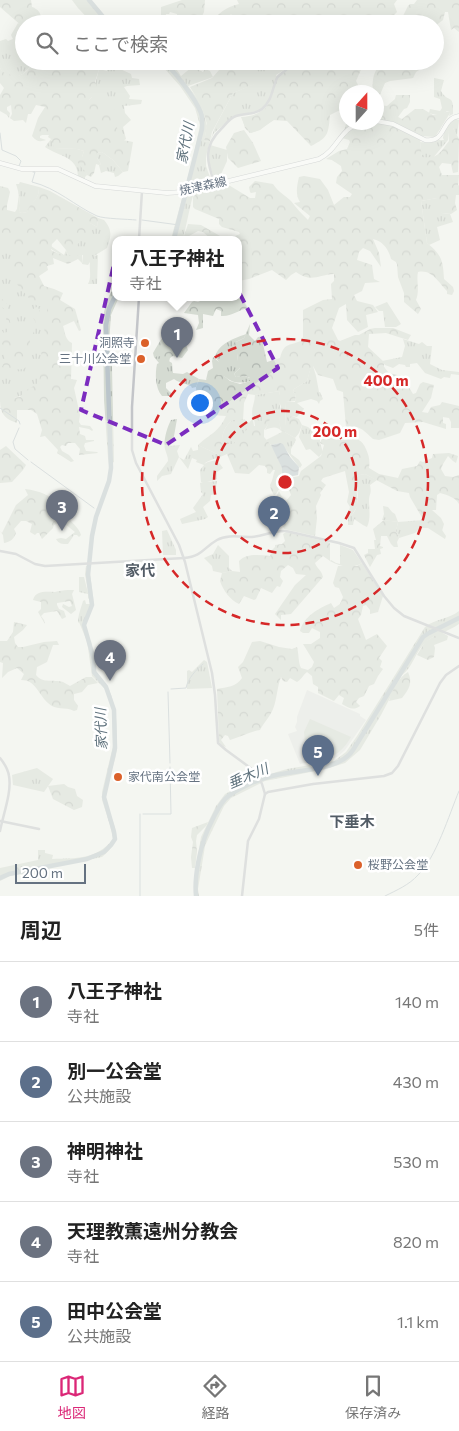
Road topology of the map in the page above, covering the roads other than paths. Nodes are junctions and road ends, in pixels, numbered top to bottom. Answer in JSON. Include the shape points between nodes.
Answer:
{"nodes":[{"id":1,"x":286,"y":70,"type":"edge"},
{"id":2,"x":459,"y":116,"type":"edge"},
{"id":3,"x":384,"y":122,"type":"edge"},
{"id":4,"x":346,"y":130,"type":"edge"},
{"id":5,"x":0,"y":163,"type":"edge"},
{"id":6,"x":215,"y":185,"type":"junction"},
{"id":7,"x":142,"y":191,"type":"junction"},
{"id":8,"x":139,"y":236,"type":"edge"},
{"id":9,"x":139,"y":301,"type":"edge"},
{"id":10,"x":0,"y":551,"type":"edge"},
{"id":11,"x":184,"y":558,"type":"junction"},
{"id":12,"x":459,"y":638,"type":"edge"},
{"id":13,"x":459,"y":666,"type":"edge"},
{"id":14,"x":0,"y":758,"type":"edge"},
{"id":15,"x":265,"y":794,"type":"junction"},
{"id":16,"x":1,"y":821,"type":"edge"},
{"id":17,"x":40,"y":829,"type":"dead end"},
{"id":18,"x":0,"y":831,"type":"edge"},
{"id":19,"x":242,"y":896,"type":"edge"}],
"edges":[{"from":1,"to":6,"type":"street","via":[[277,78],[270,100],[263,108],[234,117],[216,133],[207,156]]},
{"from":2,"to":3,"type":"main road","via":[[450,119],[439,137],[429,141]]},
{"from":4,"to":6,"type":"main road","name":"焼津森線","via":[[332,150],[319,158]]},
{"from":5,"to":7,"type":"main road","name":"焼津森線","via":[[22,169],[58,170],[95,186]]},
{"from":6,"to":7,"type":"main road","name":"焼津森線","via":[[182,192]]},
{"from":7,"to":8,"type":"street"},
{"from":9,"to":11,"type":"street","via":[[132,450]]},
{"from":10,"to":11,"type":"street","via":[[16,554],[41,566]]},
{"from":11,"to":12,"type":"street","via":[[194,557],[225,537],[252,537],[280,531],[339,543],[354,548],[384,596],[404,616]]},
{"from":11,"to":15,"type":"street","via":[[212,673],[218,743],[255,771]]},
{"from":13,"to":15,"type":"street","via":[[440,683],[392,773]]},
{"from":14,"to":16,"type":"street","via":[[7,769],[10,785]]},
{"from":15,"to":19,"type":"street","via":[[259,819],[248,841]]},
{"from":16,"to":17,"type":"street"},
{"from":16,"to":18,"type":"street"}]}
